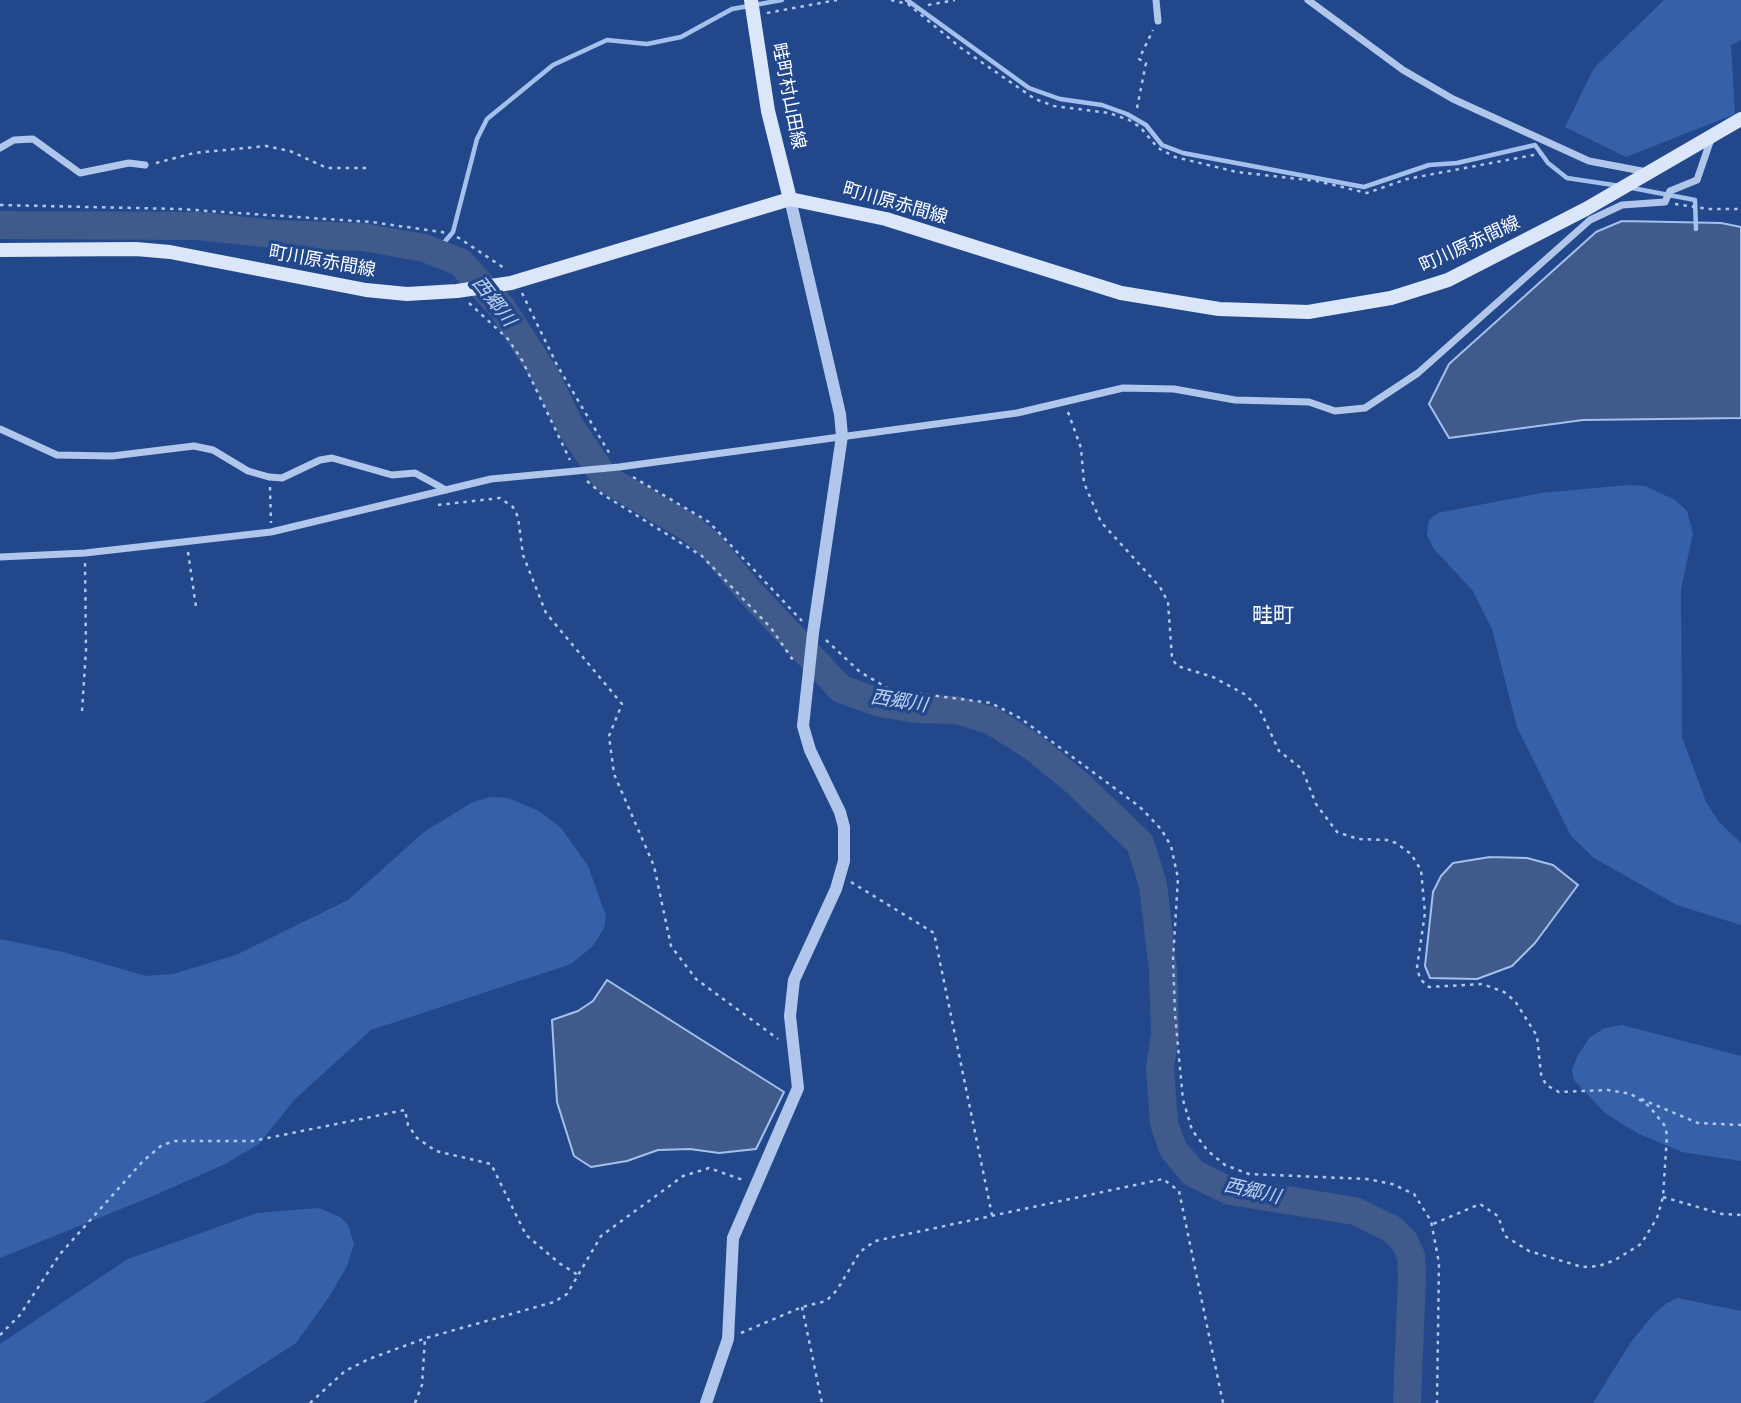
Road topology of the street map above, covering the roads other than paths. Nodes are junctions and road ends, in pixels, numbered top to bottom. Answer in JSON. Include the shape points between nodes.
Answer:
{"nodes":[{"id":1,"x":1156,"y":0,"type":"edge"},
{"id":2,"x":1308,"y":0,"type":"edge"},
{"id":3,"x":752,"y":7,"type":"edge"},
{"id":4,"x":1158,"y":21,"type":"road end"},
{"id":5,"x":1741,"y":118,"type":"edge"},
{"id":6,"x":1712,"y":135,"type":"junction"},
{"id":7,"x":0,"y":148,"type":"edge"},
{"id":8,"x":145,"y":165,"type":"road end"},
{"id":9,"x":1651,"y":173,"type":"junction"},
{"id":10,"x":790,"y":199,"type":"junction"},
{"id":11,"x":0,"y":250,"type":"edge"},
{"id":12,"x":0,"y":429,"type":"edge"},
{"id":13,"x":842,"y":436,"type":"junction"},
{"id":14,"x":446,"y":491,"type":"junction"},
{"id":15,"x":0,"y":556,"type":"edge"},
{"id":16,"x":706,"y":1403,"type":"edge"}],
"edges":[{"from":1,"to":4,"type":"street"},
{"from":2,"to":9,"type":"street","via":[[1403,70],[1453,99],[1589,161]]},
{"from":3,"to":10,"type":"main road","name":"畦町村山田線","via":[[768,111]]},
{"from":5,"to":6,"type":"main road","name":"町川原赤間線"},
{"from":6,"to":9,"type":"main road","name":"町川原赤間線"},
{"from":6,"to":13,"type":"street","via":[[1697,180],[1670,191],[1665,202],[1622,205],[1590,220],[1418,373],[1365,408],[1335,411],[1309,402],[1235,400],[1174,389],[1123,388],[1017,413]]},
{"from":7,"to":8,"type":"street","via":[[15,140],[33,139],[80,173],[129,163]]},
{"from":9,"to":10,"type":"main road","name":"町川原赤間線","via":[[1448,281],[1391,298],[1308,312],[1219,309],[1121,293],[886,219]]},
{"from":10,"to":11,"type":"main road","name":"町川原赤間線","via":[[514,282],[457,291],[407,294],[366,290],[170,252]]},
{"from":10,"to":13,"type":"street"},
{"from":12,"to":14,"type":"street","via":[[57,455],[112,456],[194,446],[213,450],[248,471],[282,478],[332,458],[392,475],[415,473]]},
{"from":13,"to":14,"type":"street","via":[[575,472],[491,478]]},
{"from":13,"to":16,"type":"street","via":[[803,726],[844,827],[841,876],[794,980],[790,1016],[798,1088],[733,1238],[728,1339]]},
{"from":14,"to":15,"type":"street","via":[[271,532],[85,553]]}]}
